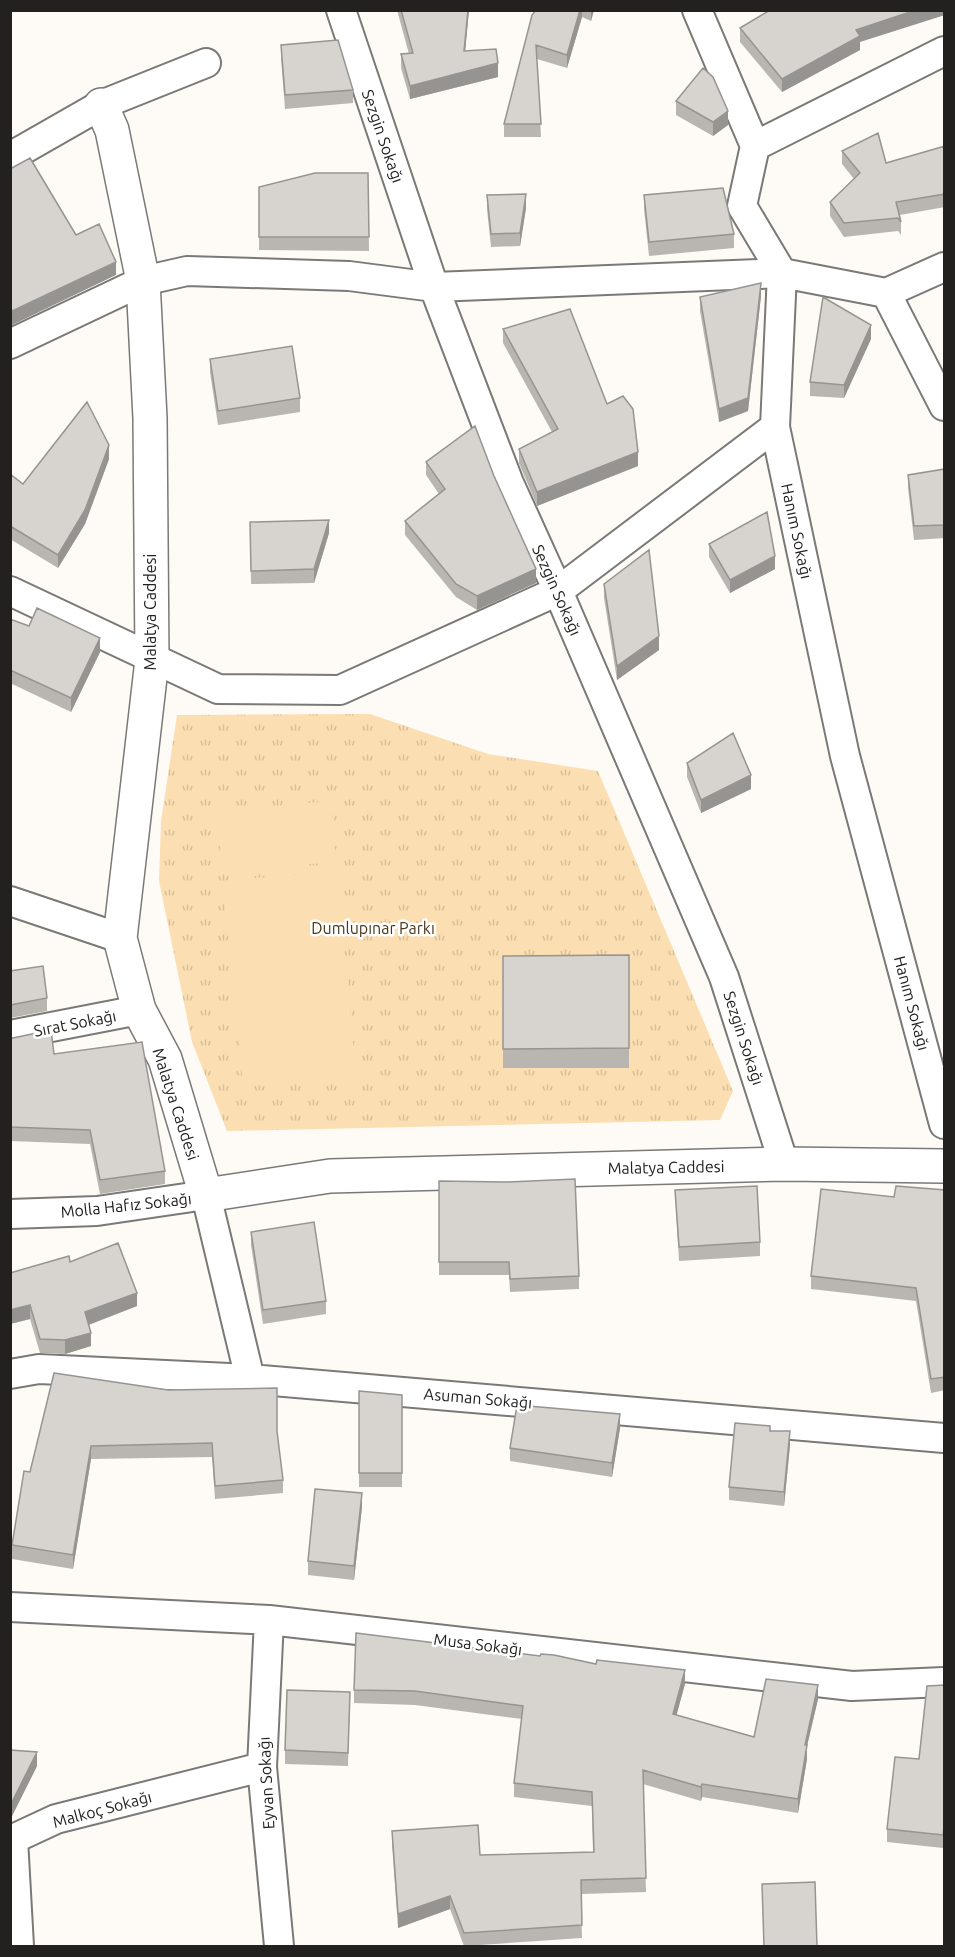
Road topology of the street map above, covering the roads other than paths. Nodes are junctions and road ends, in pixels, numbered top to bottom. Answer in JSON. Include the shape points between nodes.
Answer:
{"nodes":[{"id":1,"x":341,"y":10,"type":"edge"},
{"id":2,"x":697,"y":10,"type":"edge"},
{"id":3,"x":945,"y":51,"type":"edge"},
{"id":4,"x":206,"y":63,"type":"dead end"},
{"id":5,"x":101,"y":105,"type":"junction"},
{"id":6,"x":755,"y":146,"type":"junction"},
{"id":7,"x":10,"y":157,"type":"edge"},
{"id":8,"x":945,"y":267,"type":"edge"},
{"id":9,"x":782,"y":273,"type":"junction"},
{"id":10,"x":143,"y":281,"type":"junction"},
{"id":11,"x":434,"y":287,"type":"junction"},
{"id":12,"x":886,"y":293,"type":"junction"},
{"id":13,"x":10,"y":344,"type":"edge"},
{"id":14,"x":945,"y":406,"type":"edge"},
{"id":15,"x":775,"y":427,"type":"junction"},
{"id":16,"x":10,"y":591,"type":"edge"},
{"id":17,"x":558,"y":591,"type":"junction"},
{"id":18,"x":152,"y":660,"type":"junction"},
{"id":19,"x":10,"y":901,"type":"edge"},
{"id":20,"x":120,"y":938,"type":"junction"},
{"id":21,"x":139,"y":1010,"type":"junction"},
{"id":22,"x":10,"y":1035,"type":"edge"},
{"id":23,"x":945,"y":1124,"type":"edge"},
{"id":24,"x":784,"y":1164,"type":"junction"},
{"id":25,"x":945,"y":1166,"type":"edge"},
{"id":26,"x":206,"y":1195,"type":"junction"},
{"id":27,"x":10,"y":1214,"type":"edge"},
{"id":28,"x":10,"y":1374,"type":"edge"},
{"id":29,"x":250,"y":1379,"type":"junction"},
{"id":30,"x":945,"y":1438,"type":"edge"},
{"id":31,"x":10,"y":1607,"type":"edge"},
{"id":32,"x":269,"y":1620,"type":"junction"},
{"id":33,"x":945,"y":1682,"type":"edge"},
{"id":34,"x":262,"y":1767,"type":"junction"},
{"id":35,"x":12,"y":1838,"type":"edge"},
{"id":36,"x":19,"y":1947,"type":"edge"},
{"id":37,"x":279,"y":1947,"type":"edge"}],
"edges":[{"from":1,"to":11,"type":"street","name":"Sezgin Sokağı"},
{"from":2,"to":6,"type":"street"},
{"from":3,"to":6,"type":"street"},
{"from":4,"to":5,"type":"street"},
{"from":5,"to":7,"type":"street"},
{"from":5,"to":10,"type":"street","name":"Malatya Caddesi","via":[[112,130]]},
{"from":6,"to":9,"type":"street","via":[[742,206]]},
{"from":8,"to":12,"type":"street"},
{"from":9,"to":11,"type":"street"},
{"from":9,"to":12,"type":"street"},
{"from":9,"to":15,"type":"street","name":"Hanım Sokağı"},
{"from":10,"to":11,"type":"street","via":[[187,271],[349,276]]},
{"from":10,"to":13,"type":"street"},
{"from":10,"to":18,"type":"street","name":"Malatya Caddesi","via":[[150,418]]},
{"from":11,"to":17,"type":"street","name":"Sezgin Sokağı","via":[[509,483]]},
{"from":12,"to":14,"type":"street"},
{"from":15,"to":17,"type":"street"},
{"from":15,"to":23,"type":"street","name":"Hanım Sokağı","via":[[845,756]]},
{"from":16,"to":18,"type":"street"},
{"from":17,"to":18,"type":"street","via":[[340,690],[218,689]]},
{"from":17,"to":24,"type":"street","name":"Sezgin Sokağı","via":[[724,977]]},
{"from":18,"to":20,"type":"street","name":"Malatya Caddesi"},
{"from":19,"to":20,"type":"street"},
{"from":20,"to":21,"type":"street","name":"Malatya Caddesi"},
{"from":21,"to":22,"type":"street","name":"Sırat Sokağı"},
{"from":21,"to":26,"type":"street","name":"Malatya Caddesi","via":[[165,1059]]},
{"from":24,"to":25,"type":"street","name":"Malatya Caddesi"},
{"from":24,"to":26,"type":"street","name":"Malatya Caddesi","via":[[330,1176]]},
{"from":26,"to":27,"type":"street","name":"Molla Hafız Sokağı","via":[[97,1211]]},
{"from":26,"to":29,"type":"street"},
{"from":28,"to":29,"type":"street","name":"Asuman Sokağı","via":[[39,1369]]},
{"from":29,"to":30,"type":"street","name":"Asuman Sokağı"},
{"from":31,"to":32,"type":"street","name":"Musa Sokağı"},
{"from":32,"to":33,"type":"street","name":"Musa Sokağı","via":[[852,1686]]},
{"from":32,"to":34,"type":"street","name":"Eyvan Sokağı"},
{"from":34,"to":35,"type":"street","name":"Malkoç Sokağı","via":[[56,1819]]},
{"from":34,"to":37,"type":"street","name":"Eyvan Sokağı"},
{"from":35,"to":36,"type":"street","name":"Malkoç Sokağı"}]}
